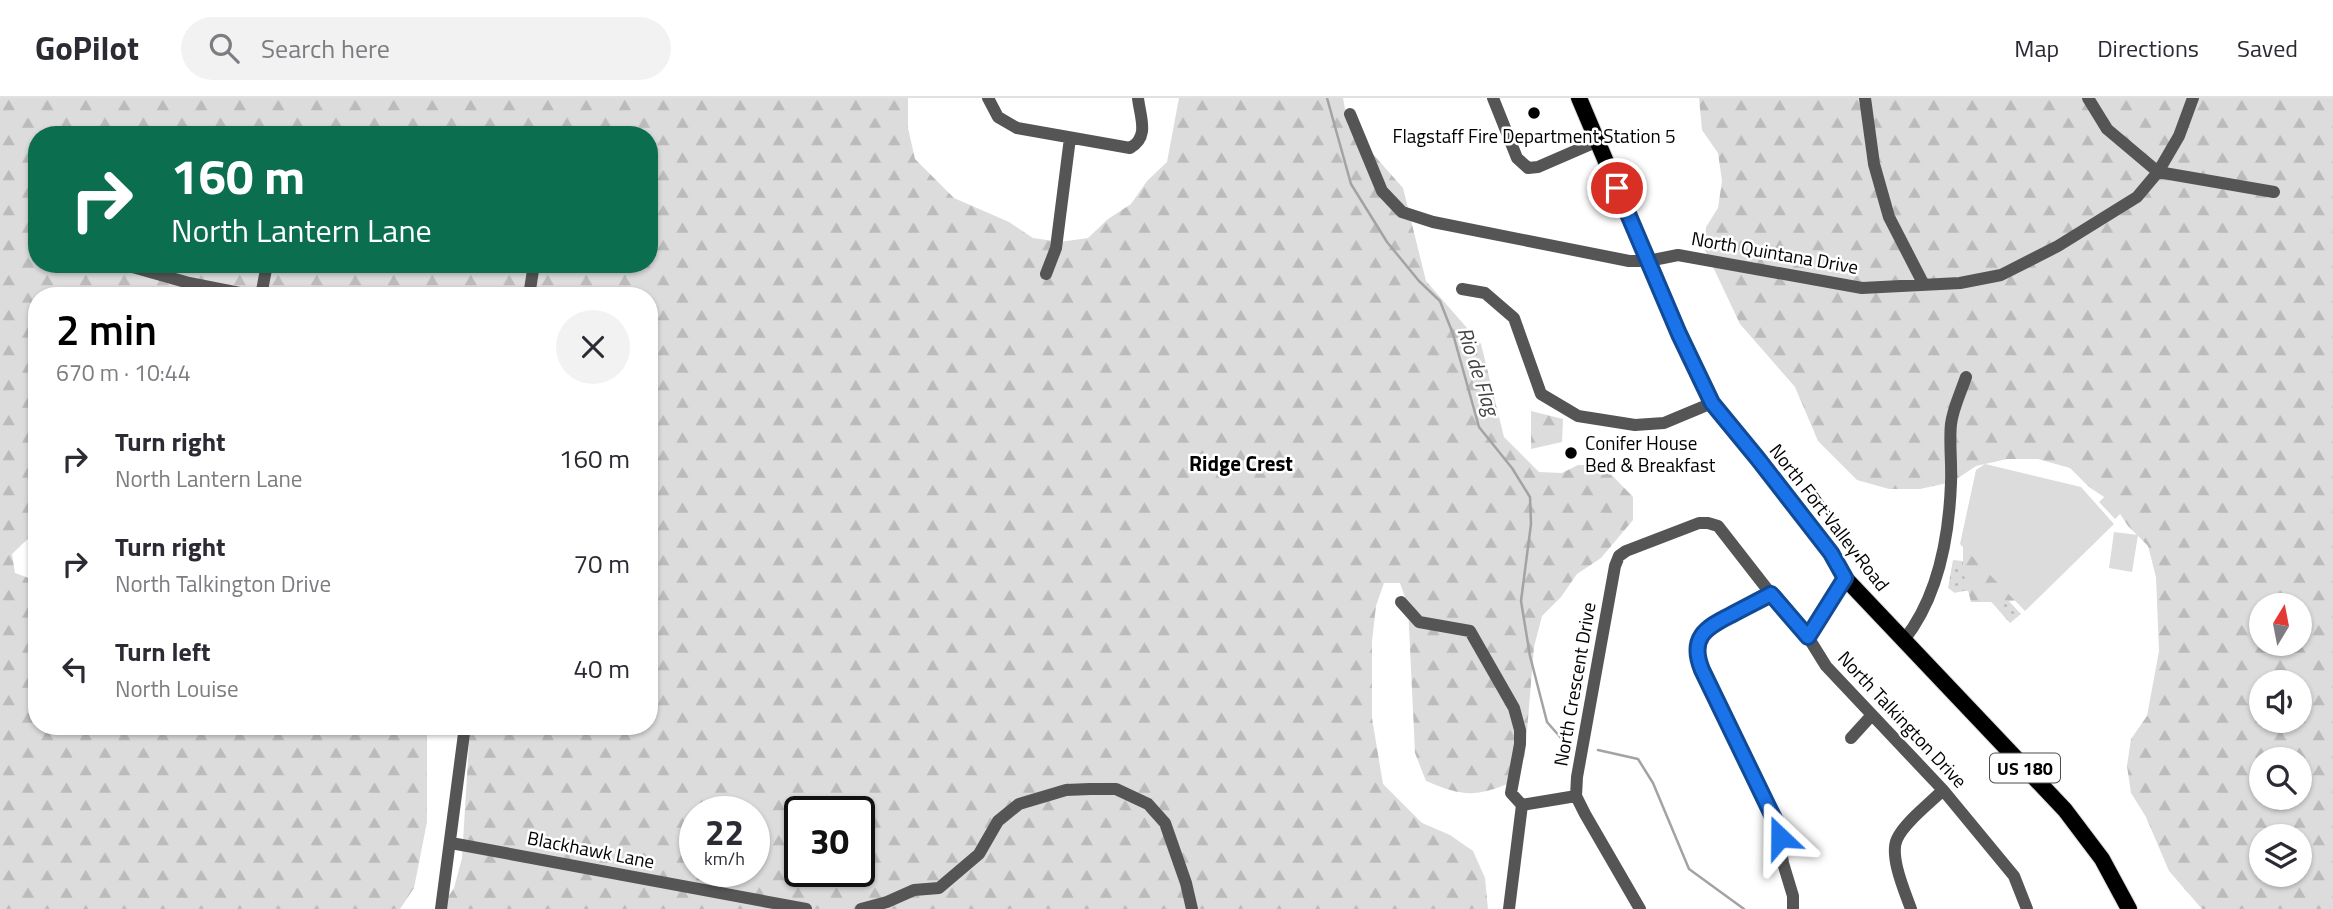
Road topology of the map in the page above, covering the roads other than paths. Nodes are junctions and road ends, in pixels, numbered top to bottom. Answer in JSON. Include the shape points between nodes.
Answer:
{"nodes":[{"id":1,"x":988,"y":98,"type":"edge"},
{"id":2,"x":1138,"y":98,"type":"edge"},
{"id":3,"x":1493,"y":98,"type":"edge"},
{"id":4,"x":1579,"y":98,"type":"edge"},
{"id":5,"x":1865,"y":98,"type":"edge"},
{"id":6,"x":2088,"y":98,"type":"edge"},
{"id":7,"x":2193,"y":98,"type":"edge"},
{"id":8,"x":1350,"y":114,"type":"dead end"},
{"id":9,"x":1070,"y":138,"type":"junction"},
{"id":10,"x":1598,"y":141,"type":"junction"},
{"id":11,"x":2158,"y":172,"type":"junction"},
{"id":12,"x":2274,"y":192,"type":"dead end"},
{"id":13,"x":1648,"y":261,"type":"junction"},
{"id":14,"x":154,"y":273,"type":"edge"},
{"id":15,"x":1046,"y":274,"type":"dead end"},
{"id":16,"x":1924,"y":285,"type":"junction"},
{"id":17,"x":210,"y":287,"type":"edge"},
{"id":18,"x":1462,"y":289,"type":"dead end"},
{"id":19,"x":1966,"y":377,"type":"dead end"},
{"id":20,"x":1712,"y":403,"type":"junction"},
{"id":21,"x":1718,"y":526,"type":"joint"},
{"id":22,"x":1845,"y":578,"type":"junction"},
{"id":23,"x":1771,"y":594,"type":"junction"},
{"id":24,"x":1401,"y":602,"type":"dead end"},
{"id":25,"x":1808,"y":637,"type":"junction"},
{"id":26,"x":1903,"y":640,"type":"junction"},
{"id":27,"x":1871,"y":716,"type":"junction"},
{"id":28,"x":465,"y":735,"type":"edge"},
{"id":29,"x":1851,"y":738,"type":"dead end"},
{"id":30,"x":1943,"y":790,"type":"junction"},
{"id":31,"x":1576,"y":796,"type":"junction"},
{"id":32,"x":1522,"y":805,"type":"junction"},
{"id":33,"x":451,"y":843,"type":"junction"},
{"id":34,"x":441,"y":909,"type":"edge"},
{"id":35,"x":806,"y":909,"type":"edge"},
{"id":36,"x":861,"y":909,"type":"edge"},
{"id":37,"x":1192,"y":909,"type":"edge"},
{"id":38,"x":1509,"y":909,"type":"edge"},
{"id":39,"x":1640,"y":909,"type":"edge"},
{"id":40,"x":1793,"y":909,"type":"edge"},
{"id":41,"x":1911,"y":909,"type":"edge"},
{"id":42,"x":2027,"y":909,"type":"edge"},
{"id":43,"x":2129,"y":909,"type":"edge"}],
"edges":[{"from":1,"to":9,"type":"street","via":[[998,117],[1017,128]]},
{"from":2,"to":9,"type":"street","via":[[1143,134],[1139,143],[1130,148]]},
{"from":3,"to":10,"type":"street","via":[[1517,158],[1528,168]]},
{"from":4,"to":10,"type":"main road","name":"North Fort Valley Road","number":"US 180"},
{"from":5,"to":16,"type":"street","via":[[1874,164],[1889,217]]},
{"from":6,"to":11,"type":"street","via":[[2107,129]]},
{"from":7,"to":11,"type":"street","name":"North Quintana Drive","via":[[2179,136]]},
{"from":8,"to":13,"type":"street","name":"North Quintana Drive","via":[[1382,191],[1402,212],[1498,235]]},
{"from":9,"to":15,"type":"street","via":[[1056,248]]},
{"from":10,"to":13,"type":"main road","name":"North Fort Valley Road","number":"US 180"},
{"from":11,"to":12,"type":"street"},
{"from":11,"to":16,"type":"street","name":"North Quintana Drive","via":[[2137,197],[2001,275]]},
{"from":13,"to":16,"type":"street","name":"North Quintana Drive","via":[[1678,255],[1862,288]]},
{"from":13,"to":20,"type":"main road","name":"North Fort Valley Road","number":"US 180"},
{"from":14,"to":17,"type":"street"},
{"from":18,"to":20,"type":"street","via":[[1485,293],[1514,318],[1541,394],[1578,416],[1635,425],[1664,423]]},
{"from":19,"to":26,"type":"street","via":[[1951,422],[1948,531],[1934,585]]},
{"from":20,"to":22,"type":"main road","name":"North Fort Valley Road","number":"US 180","via":[[1831,553]]},
{"from":21,"to":23,"type":"street","name":"North Talkington Drive"},
{"from":21,"to":31,"type":"street","name":"North Crescent Drive","via":[[1699,523],[1619,556]]},
{"from":22,"to":25,"type":"street"},
{"from":22,"to":26,"type":"main road","name":"North Fort Valley Road","number":"US 180"},
{"from":23,"to":25,"type":"street","name":"North Talkington Drive"},
{"from":23,"to":40,"type":"street","via":[[1710,626],[1698,643],[1697,657],[1778,827]]},
{"from":24,"to":32,"type":"street","via":[[1419,622],[1470,631],[1479,646],[1514,708],[1520,730],[1511,793]]},
{"from":25,"to":27,"type":"street","name":"North Talkington Drive","via":[[1826,666]]},
{"from":26,"to":43,"type":"main road","name":"North Fort Valley Road","number":"US 180","via":[[2065,810],[2096,850]]},
{"from":27,"to":29,"type":"street"},
{"from":27,"to":30,"type":"street","name":"North Talkington Drive"},
{"from":28,"to":33,"type":"street"},
{"from":30,"to":41,"type":"street","via":[[1903,830],[1894,848]]},
{"from":30,"to":42,"type":"street","name":"North Talkington Drive","via":[[2014,876]]},
{"from":31,"to":32,"type":"street"},
{"from":31,"to":39,"type":"street","name":"North Crescent Drive"},
{"from":32,"to":38,"type":"street"},
{"from":33,"to":34,"type":"street"},
{"from":33,"to":35,"type":"street","name":"Blackhawk Lane"},
{"from":36,"to":37,"type":"street","via":[[915,890],[939,888],[979,854],[998,821],[1020,804],[1066,790],[1090,789],[1116,789],[1148,804],[1165,823]]}]}
